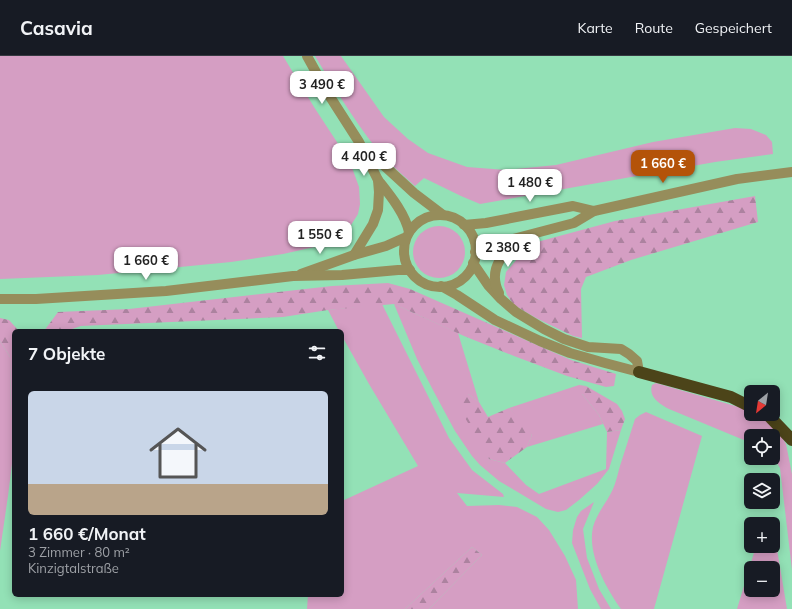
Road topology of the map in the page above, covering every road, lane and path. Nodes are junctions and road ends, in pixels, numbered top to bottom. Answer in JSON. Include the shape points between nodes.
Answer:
{"nodes":[{"id":1,"x":307,"y":56,"type":"edge"},
{"id":2,"x":359,"y":142,"type":"junction"},
{"id":3,"x":792,"y":172,"type":"edge"},
{"id":4,"x":378,"y":180,"type":"junction"},
{"id":5,"x":594,"y":211,"type":"junction"},
{"id":6,"x":443,"y":215,"type":"junction"},
{"id":7,"x":464,"y":225,"type":"junction"},
{"id":8,"x":407,"y":236,"type":"junction"},
{"id":9,"x":513,"y":240,"type":"junction"},
{"id":10,"x":475,"y":252,"type":"junction"},
{"id":11,"x":354,"y":254,"type":"junction"},
{"id":12,"x":473,"y":263,"type":"junction"},
{"id":13,"x":410,"y":270,"type":"junction"},
{"id":14,"x":293,"y":276,"type":"junction"},
{"id":15,"x":441,"y":286,"type":"junction"},
{"id":16,"x":0,"y":299,"type":"edge"},
{"id":17,"x":501,"y":299,"type":"junction"},
{"id":18,"x":639,"y":372,"type":"junction"},
{"id":19,"x":744,"y":404,"type":"edge"},
{"id":20,"x":774,"y":421,"type":"edge"},
{"id":21,"x":792,"y":440,"type":"edge"}],
"edges":[{"from":1,"to":2,"type":"street"},
{"from":2,"to":4,"type":"street"},
{"from":2,"to":6,"type":"street","via":[[403,183]]},
{"from":3,"to":5,"type":"street","via":[[737,179]]},
{"from":4,"to":8,"type":"street","via":[[401,213],[408,228]]},
{"from":4,"to":11,"type":"street","via":[[378,210],[373,224]]},
{"from":5,"to":7,"type":"street","via":[[573,206]]},
{"from":5,"to":9,"type":"street","via":[[574,223]]},
{"from":6,"to":7,"type":"street"},
{"from":6,"to":8,"type":"street","via":[[433,216],[415,224]]},
{"from":7,"to":10,"type":"street","via":[[474,242]]},
{"from":8,"to":11,"type":"street","via":[[386,246]]},
{"from":8,"to":13,"type":"street","via":[[404,251],[405,261]]},
{"from":9,"to":10,"type":"street","via":[[490,244]]},
{"from":9,"to":17,"type":"street","via":[[497,264],[494,282]]},
{"from":10,"to":12,"type":"street"},
{"from":11,"to":14,"type":"street"},
{"from":12,"to":15,"type":"street","via":[[461,280]]},
{"from":12,"to":17,"type":"street"},
{"from":13,"to":14,"type":"street"},
{"from":13,"to":15,"type":"street","via":[[423,282]]},
{"from":14,"to":16,"type":"street","via":[[166,291]]},
{"from":15,"to":18,"type":"street","via":[[495,320],[540,341],[570,353]]},
{"from":17,"to":18,"type":"street","via":[[516,312],[564,339],[588,346],[621,349],[637,361]]},
{"from":18,"to":19,"type":"highway","via":[[731,397]]},
{"from":20,"to":21,"type":"highway"}]}
